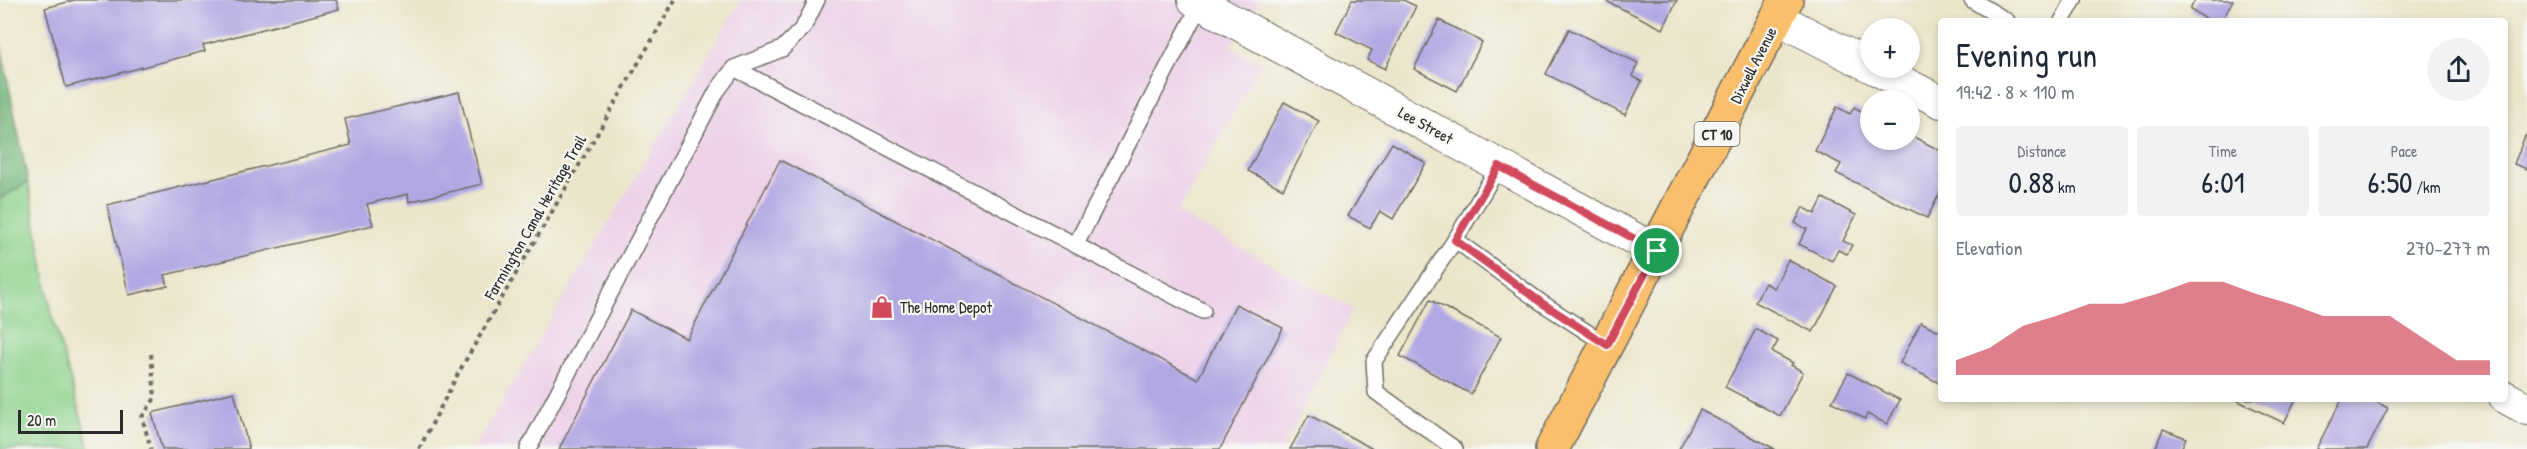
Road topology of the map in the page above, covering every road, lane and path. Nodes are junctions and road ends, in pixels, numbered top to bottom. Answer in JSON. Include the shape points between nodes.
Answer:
{"nodes":[{"id":1,"x":675,"y":0,"type":"edge"},
{"id":2,"x":817,"y":0,"type":"edge"},
{"id":3,"x":1972,"y":0,"type":"edge"},
{"id":4,"x":2074,"y":0,"type":"edge"},
{"id":5,"x":1198,"y":2,"type":"edge"},
{"id":6,"x":1782,"y":9,"type":"edge"},
{"id":7,"x":2002,"y":18,"type":"edge"},
{"id":8,"x":2064,"y":18,"type":"edge"},
{"id":9,"x":1860,"y":59,"type":"edge"},
{"id":10,"x":734,"y":68,"type":"junction"},
{"id":11,"x":1894,"y":78,"type":"edge"},
{"id":12,"x":1938,"y":100,"type":"edge"},
{"id":13,"x":1499,"y":166,"type":"junction"},
{"id":14,"x":1455,"y":240,"type":"junction"},
{"id":15,"x":1076,"y":244,"type":"junction"},
{"id":16,"x":1657,"y":251,"type":"junction"},
{"id":17,"x":1203,"y":311,"type":"dead end"},
{"id":18,"x":1607,"y":345,"type":"junction"},
{"id":19,"x":151,"y":354,"type":"dead end"},
{"id":20,"x":2508,"y":399,"type":"edge"},
{"id":21,"x":2527,"y":409,"type":"edge"},
{"id":22,"x":151,"y":449,"type":"edge"},
{"id":23,"x":419,"y":449,"type":"edge"},
{"id":24,"x":528,"y":449,"type":"edge"},
{"id":25,"x":1455,"y":449,"type":"edge"},
{"id":26,"x":1552,"y":449,"type":"edge"}],
"edges":[{"from":1,"to":23,"type":"path","name":"Farmington Canal Heritage Trail","via":[[460,370]]},
{"from":2,"to":10,"type":"lane","via":[[803,27],[782,49]]},
{"from":3,"to":7,"type":"lane"},
{"from":4,"to":8,"type":"lane"},
{"from":5,"to":13,"type":"street","name":"Lee Street"},
{"from":5,"to":15,"type":"lane"},
{"from":6,"to":9,"type":"street"},
{"from":6,"to":16,"type":"main road","name":"Dixwell Avenue","number":"CT 10"},
{"from":10,"to":15,"type":"lane"},
{"from":10,"to":24,"type":"lane","via":[[717,91]]},
{"from":11,"to":12,"type":"street"},
{"from":13,"to":14,"type":"lane"},
{"from":13,"to":16,"type":"street","name":"Lee Street"},
{"from":14,"to":18,"type":"lane"},
{"from":14,"to":25,"type":"lane","via":[[1374,361],[1376,392]]},
{"from":15,"to":17,"type":"lane"},
{"from":16,"to":18,"type":"main road","name":"Dixwell Avenue","number":"CT 10"},
{"from":18,"to":26,"type":"main road","name":"Dixwell Avenue","number":"CT 10"},
{"from":19,"to":22,"type":"path","via":[[155,398],[142,417]]},
{"from":20,"to":21,"type":"street"}]}
